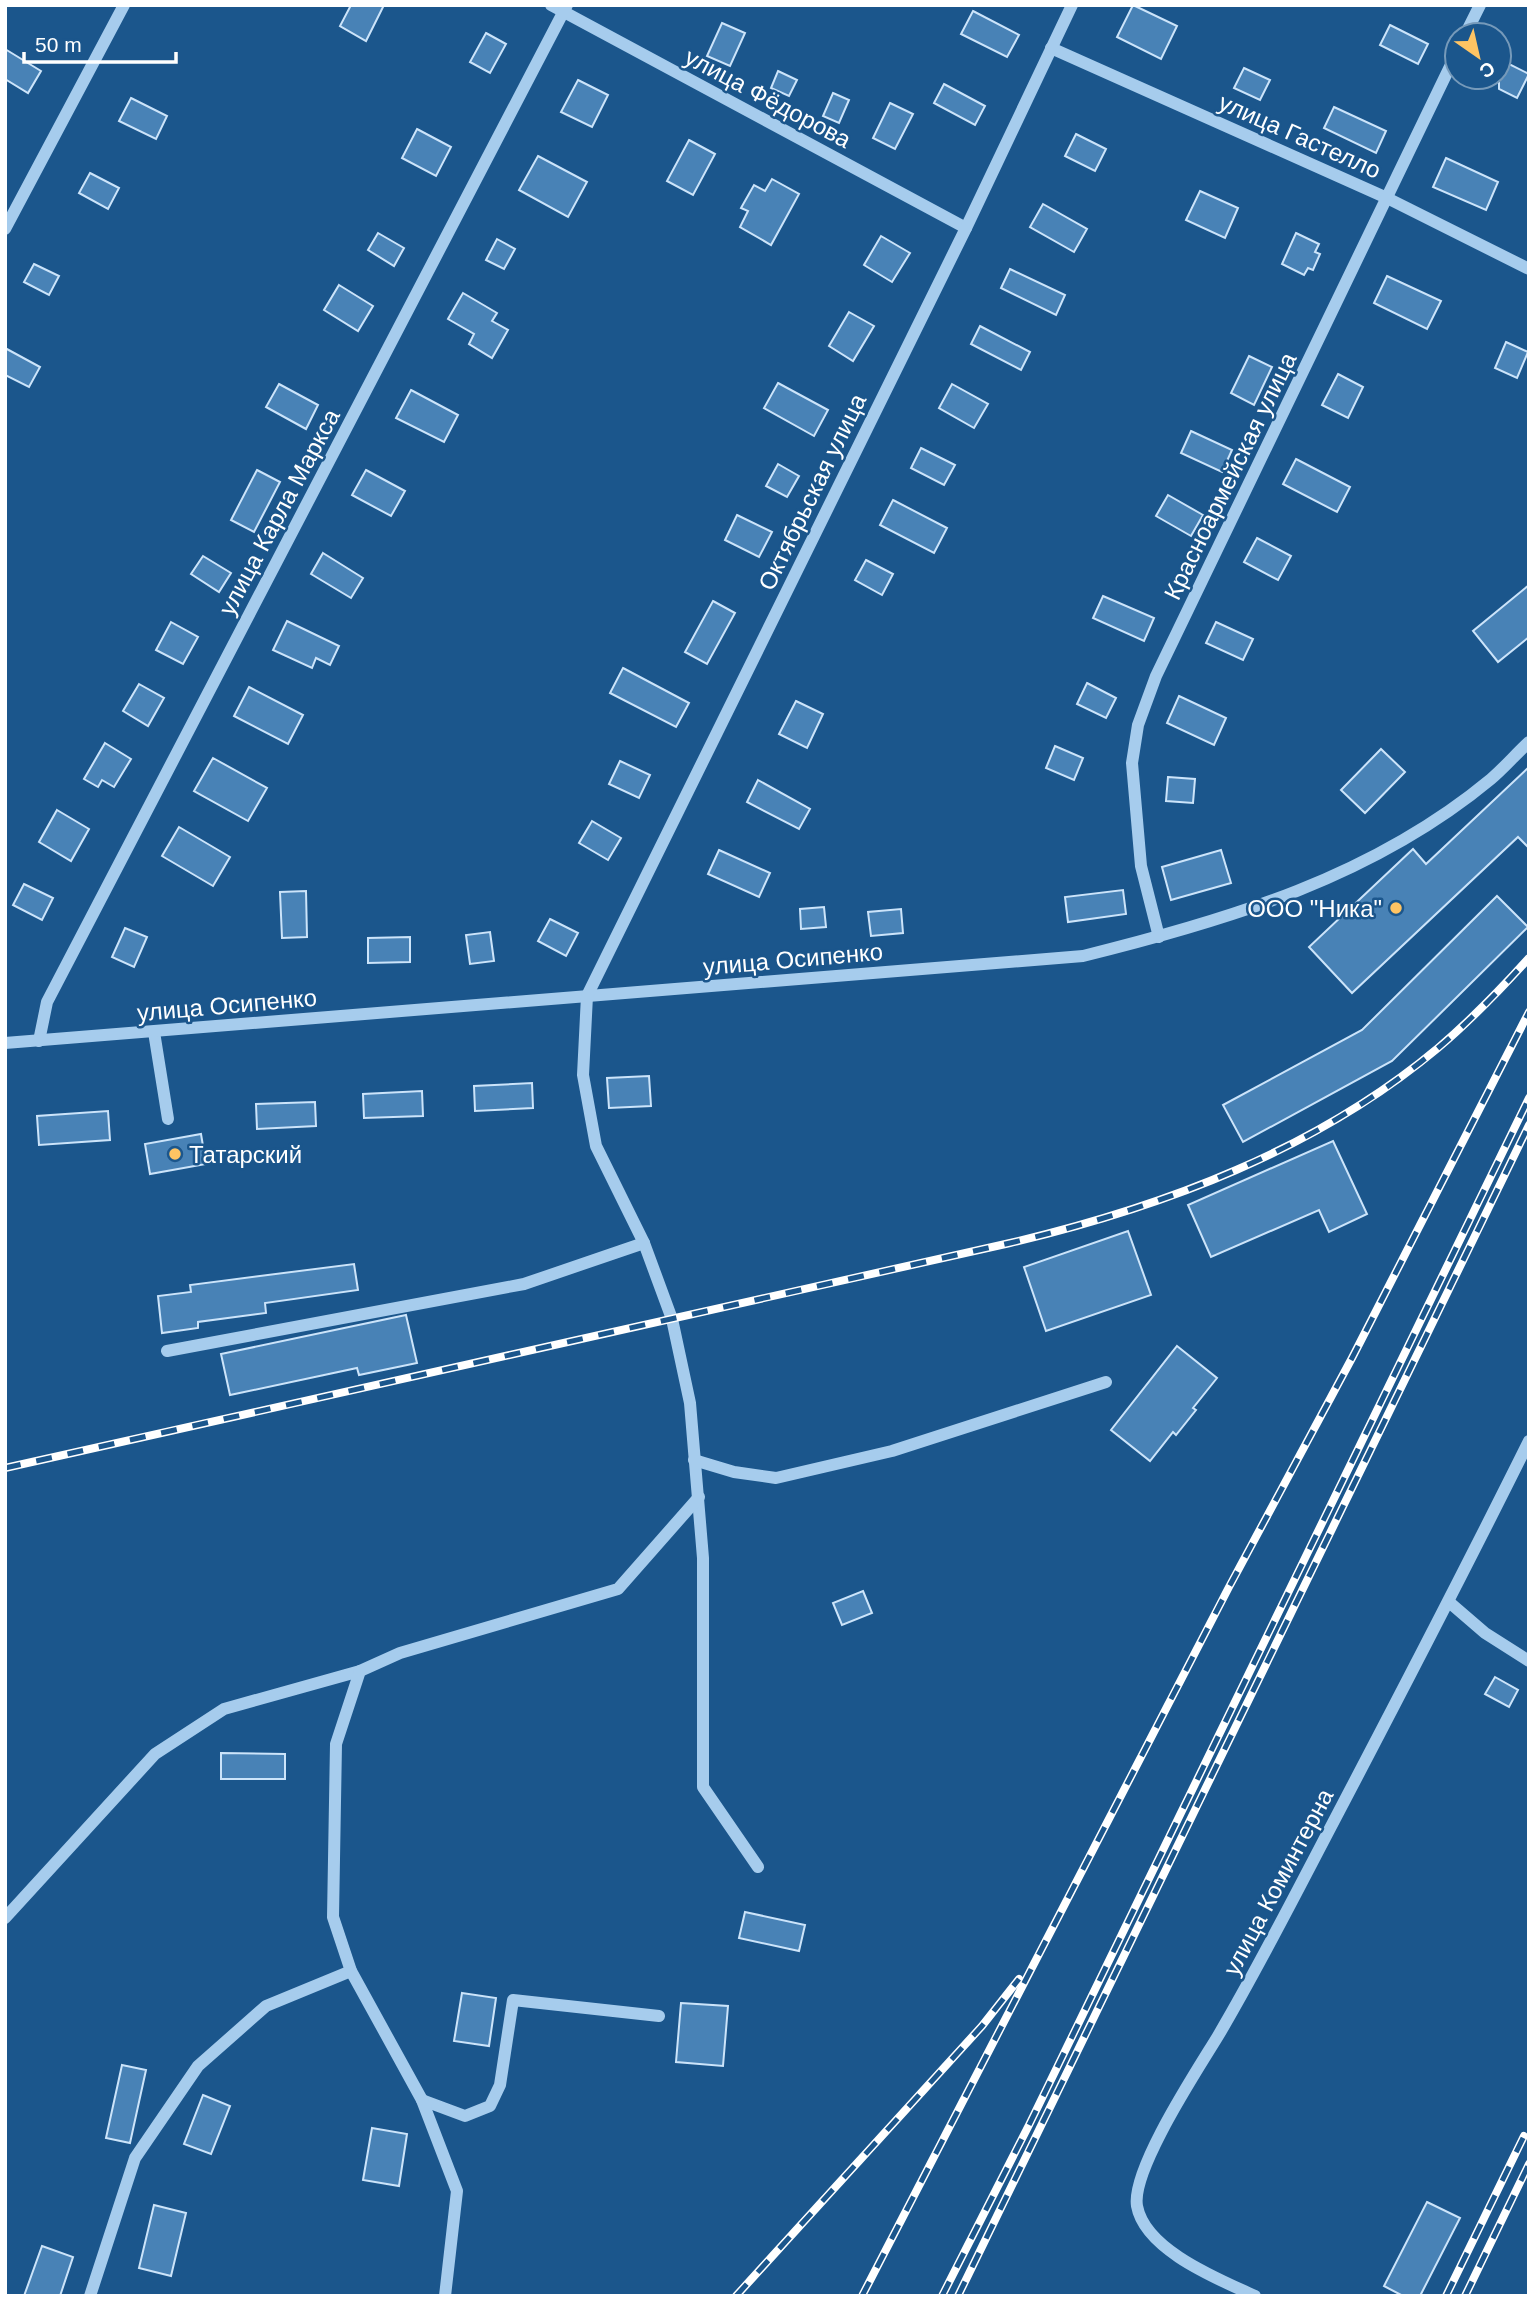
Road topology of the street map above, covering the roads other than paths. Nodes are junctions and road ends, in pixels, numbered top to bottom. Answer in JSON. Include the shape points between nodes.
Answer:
{"nodes":[{"id":1,"x":124,"y":5,"type":"edge"},
{"id":2,"x":551,"y":5,"type":"edge"},
{"id":3,"x":1072,"y":5,"type":"edge"},
{"id":4,"x":1480,"y":5,"type":"edge"},
{"id":5,"x":566,"y":9,"type":"edge"},
{"id":6,"x":1472,"y":21,"type":"edge"},
{"id":7,"x":1051,"y":48,"type":"junction"},
{"id":8,"x":1443,"y":81,"type":"edge"},
{"id":9,"x":1387,"y":198,"type":"junction"},
{"id":10,"x":966,"y":228,"type":"junction"},
{"id":11,"x":5,"y":229,"type":"edge"},
{"id":12,"x":1529,"y":269,"type":"edge"},
{"id":13,"x":1529,"y":742,"type":"edge"},
{"id":14,"x":1159,"y":937,"type":"junction"},
{"id":15,"x":587,"y":996,"type":"junction"},
{"id":16,"x":154,"y":1032,"type":"junction"},
{"id":17,"x":38,"y":1041,"type":"junction"},
{"id":18,"x":5,"y":1043,"type":"edge"},
{"id":19,"x":168,"y":1119,"type":"dead end"},
{"id":20,"x":644,"y":1243,"type":"junction"},
{"id":21,"x":167,"y":1351,"type":"dead end"},
{"id":22,"x":1106,"y":1382,"type":"dead end"},
{"id":23,"x":1529,"y":1441,"type":"edge"},
{"id":24,"x":694,"y":1460,"type":"junction"},
{"id":25,"x":699,"y":1497,"type":"junction"},
{"id":26,"x":1449,"y":1602,"type":"junction"},
{"id":27,"x":1529,"y":1661,"type":"edge"},
{"id":28,"x":360,"y":1671,"type":"junction"},
{"id":29,"x":758,"y":1867,"type":"dead end"},
{"id":30,"x":5,"y":1918,"type":"edge"},
{"id":31,"x":351,"y":1971,"type":"junction"},
{"id":32,"x":659,"y":2016,"type":"dead end"},
{"id":33,"x":422,"y":2100,"type":"junction"},
{"id":34,"x":90,"y":2296,"type":"edge"},
{"id":35,"x":445,"y":2296,"type":"edge"},
{"id":36,"x":1255,"y":2296,"type":"edge"}],
"edges":[{"from":1,"to":11,"type":"street"},
{"from":2,"to":5,"type":"street","name":"улица Фёдорова"},
{"from":3,"to":7,"type":"street","name":"Октябрьская улица"},
{"from":4,"to":6,"type":"street"},
{"from":5,"to":10,"type":"street","name":"улица Фёдорова"},
{"from":5,"to":17,"type":"street","name":"улица Карла Маркса","via":[[47,1002]]},
{"from":7,"to":9,"type":"street","name":"улица Гастелло"},
{"from":7,"to":10,"type":"street","name":"Октябрьская улица"},
{"from":8,"to":9,"type":"street","name":"Красноармейская улица"},
{"from":9,"to":12,"type":"street","name":"улица Гастелло"},
{"from":9,"to":14,"type":"street","name":"Красноармейская улица","via":[[1156,676],[1138,725],[1132,763],[1141,866]]},
{"from":10,"to":15,"type":"street","name":"Октябрьская улица"},
{"from":13,"to":14,"type":"street","name":"улица Осипенко","via":[[1492,778],[1438,819],[1382,853],[1323,882]]},
{"from":14,"to":15,"type":"street","name":"улица Осипенко","via":[[1083,956]]},
{"from":15,"to":16,"type":"street","name":"улица Осипенко"},
{"from":15,"to":20,"type":"street","via":[[583,1075],[596,1146]]},
{"from":16,"to":17,"type":"street","name":"улица Осипенко"},
{"from":16,"to":19,"type":"street"},
{"from":17,"to":18,"type":"street","name":"улица Осипенко"},
{"from":20,"to":21,"type":"street","via":[[524,1284]]},
{"from":20,"to":24,"type":"street","via":[[672,1319],[690,1403]]},
{"from":22,"to":24,"type":"street","via":[[892,1451],[776,1478]]},
{"from":23,"to":26,"type":"street","name":"улица Коминтерна"},
{"from":24,"to":25,"type":"street"},
{"from":25,"to":28,"type":"street","via":[[618,1589],[400,1653]]},
{"from":25,"to":29,"type":"street","via":[[704,1787]]},
{"from":26,"to":27,"type":"street","via":[[1485,1633]]},
{"from":26,"to":36,"type":"street","name":"улица Коминтерна","via":[[1243,1994],[1173,2112],[1139,2188],[1137,2204],[1151,2234],[1219,2280]]},
{"from":28,"to":30,"type":"street","via":[[224,1709],[155,1754]]},
{"from":28,"to":31,"type":"street","via":[[336,1744],[332,1917]]},
{"from":31,"to":33,"type":"street"},
{"from":31,"to":34,"type":"street","via":[[266,2006],[198,2066],[135,2158]]},
{"from":32,"to":33,"type":"street","via":[[513,2000],[499,2085],[490,2106],[465,2116]]},
{"from":33,"to":35,"type":"street","via":[[457,2191]]}]}
